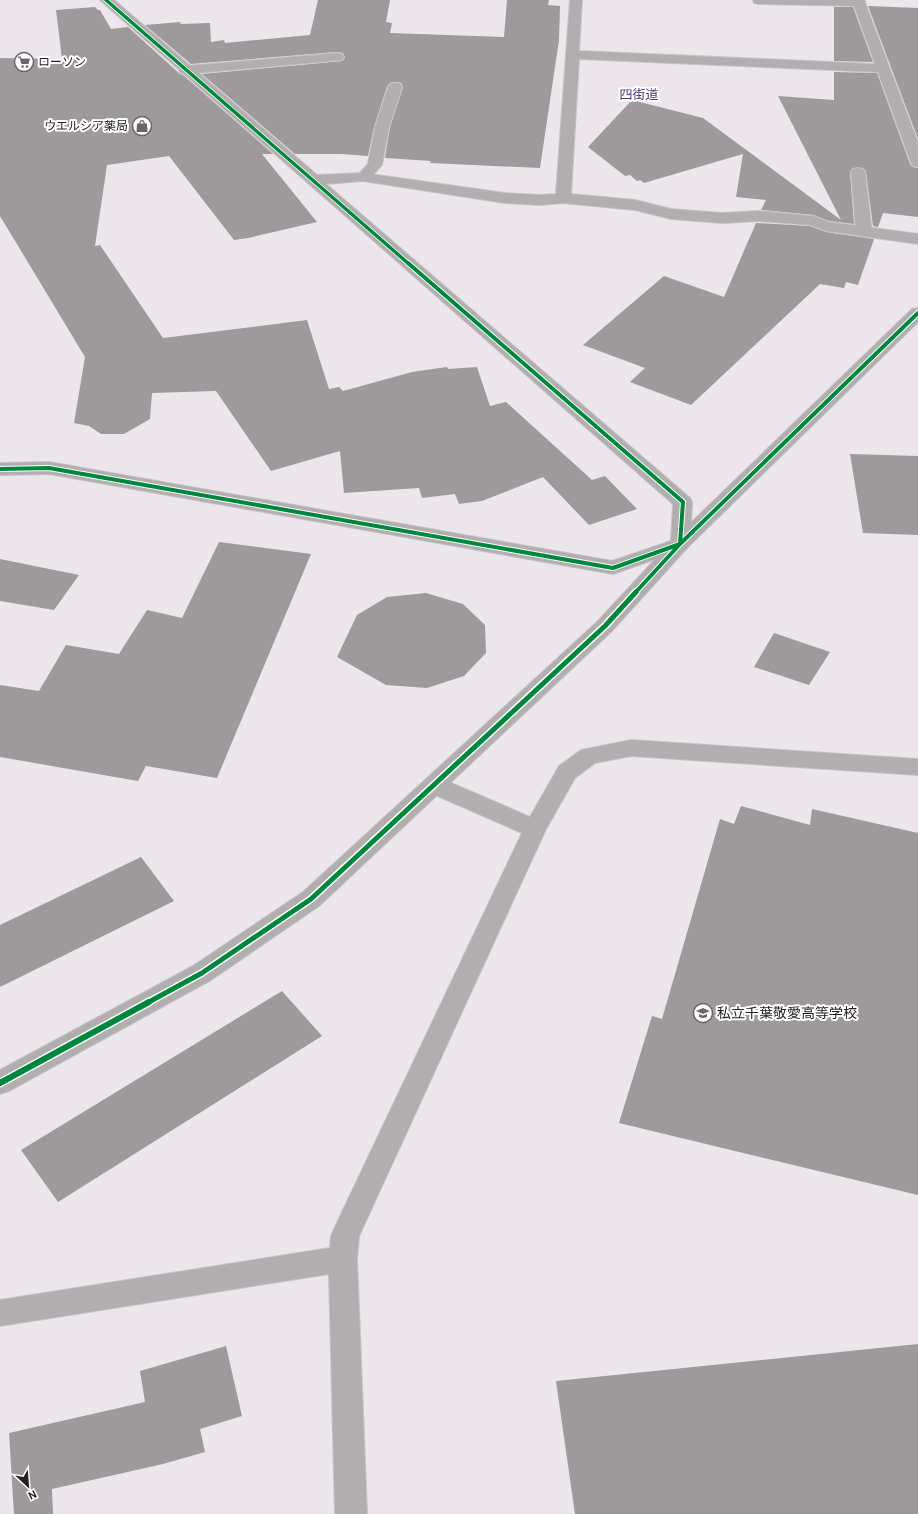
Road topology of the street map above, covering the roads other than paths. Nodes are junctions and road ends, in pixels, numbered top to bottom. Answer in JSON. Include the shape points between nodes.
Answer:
{"nodes":[{"id":1,"x":106,"y":0,"type":"edge"},
{"id":2,"x":576,"y":0,"type":"edge"},
{"id":3,"x":759,"y":0,"type":"edge"},
{"id":4,"x":858,"y":1,"type":"edge"},
{"id":5,"x":573,"y":55,"type":"junction"},
{"id":6,"x":337,"y":57,"type":"dead end"},
{"id":7,"x":883,"y":68,"type":"junction"},
{"id":8,"x":186,"y":70,"type":"junction"},
{"id":9,"x":396,"y":87,"type":"dead end"},
{"id":10,"x":918,"y":163,"type":"edge"},
{"id":11,"x":858,"y":172,"type":"dead end"},
{"id":12,"x":363,"y":177,"type":"junction"},
{"id":13,"x":314,"y":180,"type":"junction"},
{"id":14,"x":563,"y":198,"type":"junction"},
{"id":15,"x":864,"y":232,"type":"junction"},
{"id":16,"x":918,"y":239,"type":"edge"},
{"id":17,"x":918,"y":313,"type":"edge"},
{"id":18,"x":0,"y":469,"type":"edge"},
{"id":19,"x":680,"y":544,"type":"junction"},
{"id":20,"x":918,"y":766,"type":"edge"},
{"id":21,"x":434,"y":784,"type":"junction"},
{"id":22,"x":535,"y":829,"type":"junction"},
{"id":23,"x":0,"y":1083,"type":"edge"},
{"id":24,"x":343,"y":1259,"type":"junction"},
{"id":25,"x":0,"y":1313,"type":"edge"},
{"id":26,"x":351,"y":1514,"type":"edge"}],
"edges":[{"from":1,"to":8,"type":"street"},
{"from":2,"to":5,"type":"street"},
{"from":3,"to":4,"type":"street"},
{"from":4,"to":7,"type":"street"},
{"from":5,"to":7,"type":"street"},
{"from":5,"to":14,"type":"street"},
{"from":6,"to":8,"type":"street"},
{"from":7,"to":10,"type":"street"},
{"from":8,"to":13,"type":"street"},
{"from":9,"to":12,"type":"street","via":[[382,126],[375,165]]},
{"from":11,"to":15,"type":"street"},
{"from":12,"to":13,"type":"street"},
{"from":12,"to":14,"type":"street","via":[[505,198]]},
{"from":13,"to":19,"type":"street","via":[[683,502]]},
{"from":14,"to":15,"type":"street","via":[[635,205],[671,214],[722,218],[759,216],[813,221],[826,226]]},
{"from":15,"to":16,"type":"street"},
{"from":17,"to":19,"type":"street"},
{"from":18,"to":19,"type":"street","via":[[49,468],[613,568]]},
{"from":19,"to":21,"type":"street","via":[[605,626]]},
{"from":20,"to":22,"type":"street","via":[[631,748],[589,756],[567,772]]},
{"from":21,"to":22,"type":"street"},
{"from":21,"to":23,"type":"street","via":[[311,899],[202,973]]},
{"from":22,"to":24,"type":"street","via":[[345,1236]]},
{"from":24,"to":25,"type":"street"},
{"from":24,"to":26,"type":"street"}]}
